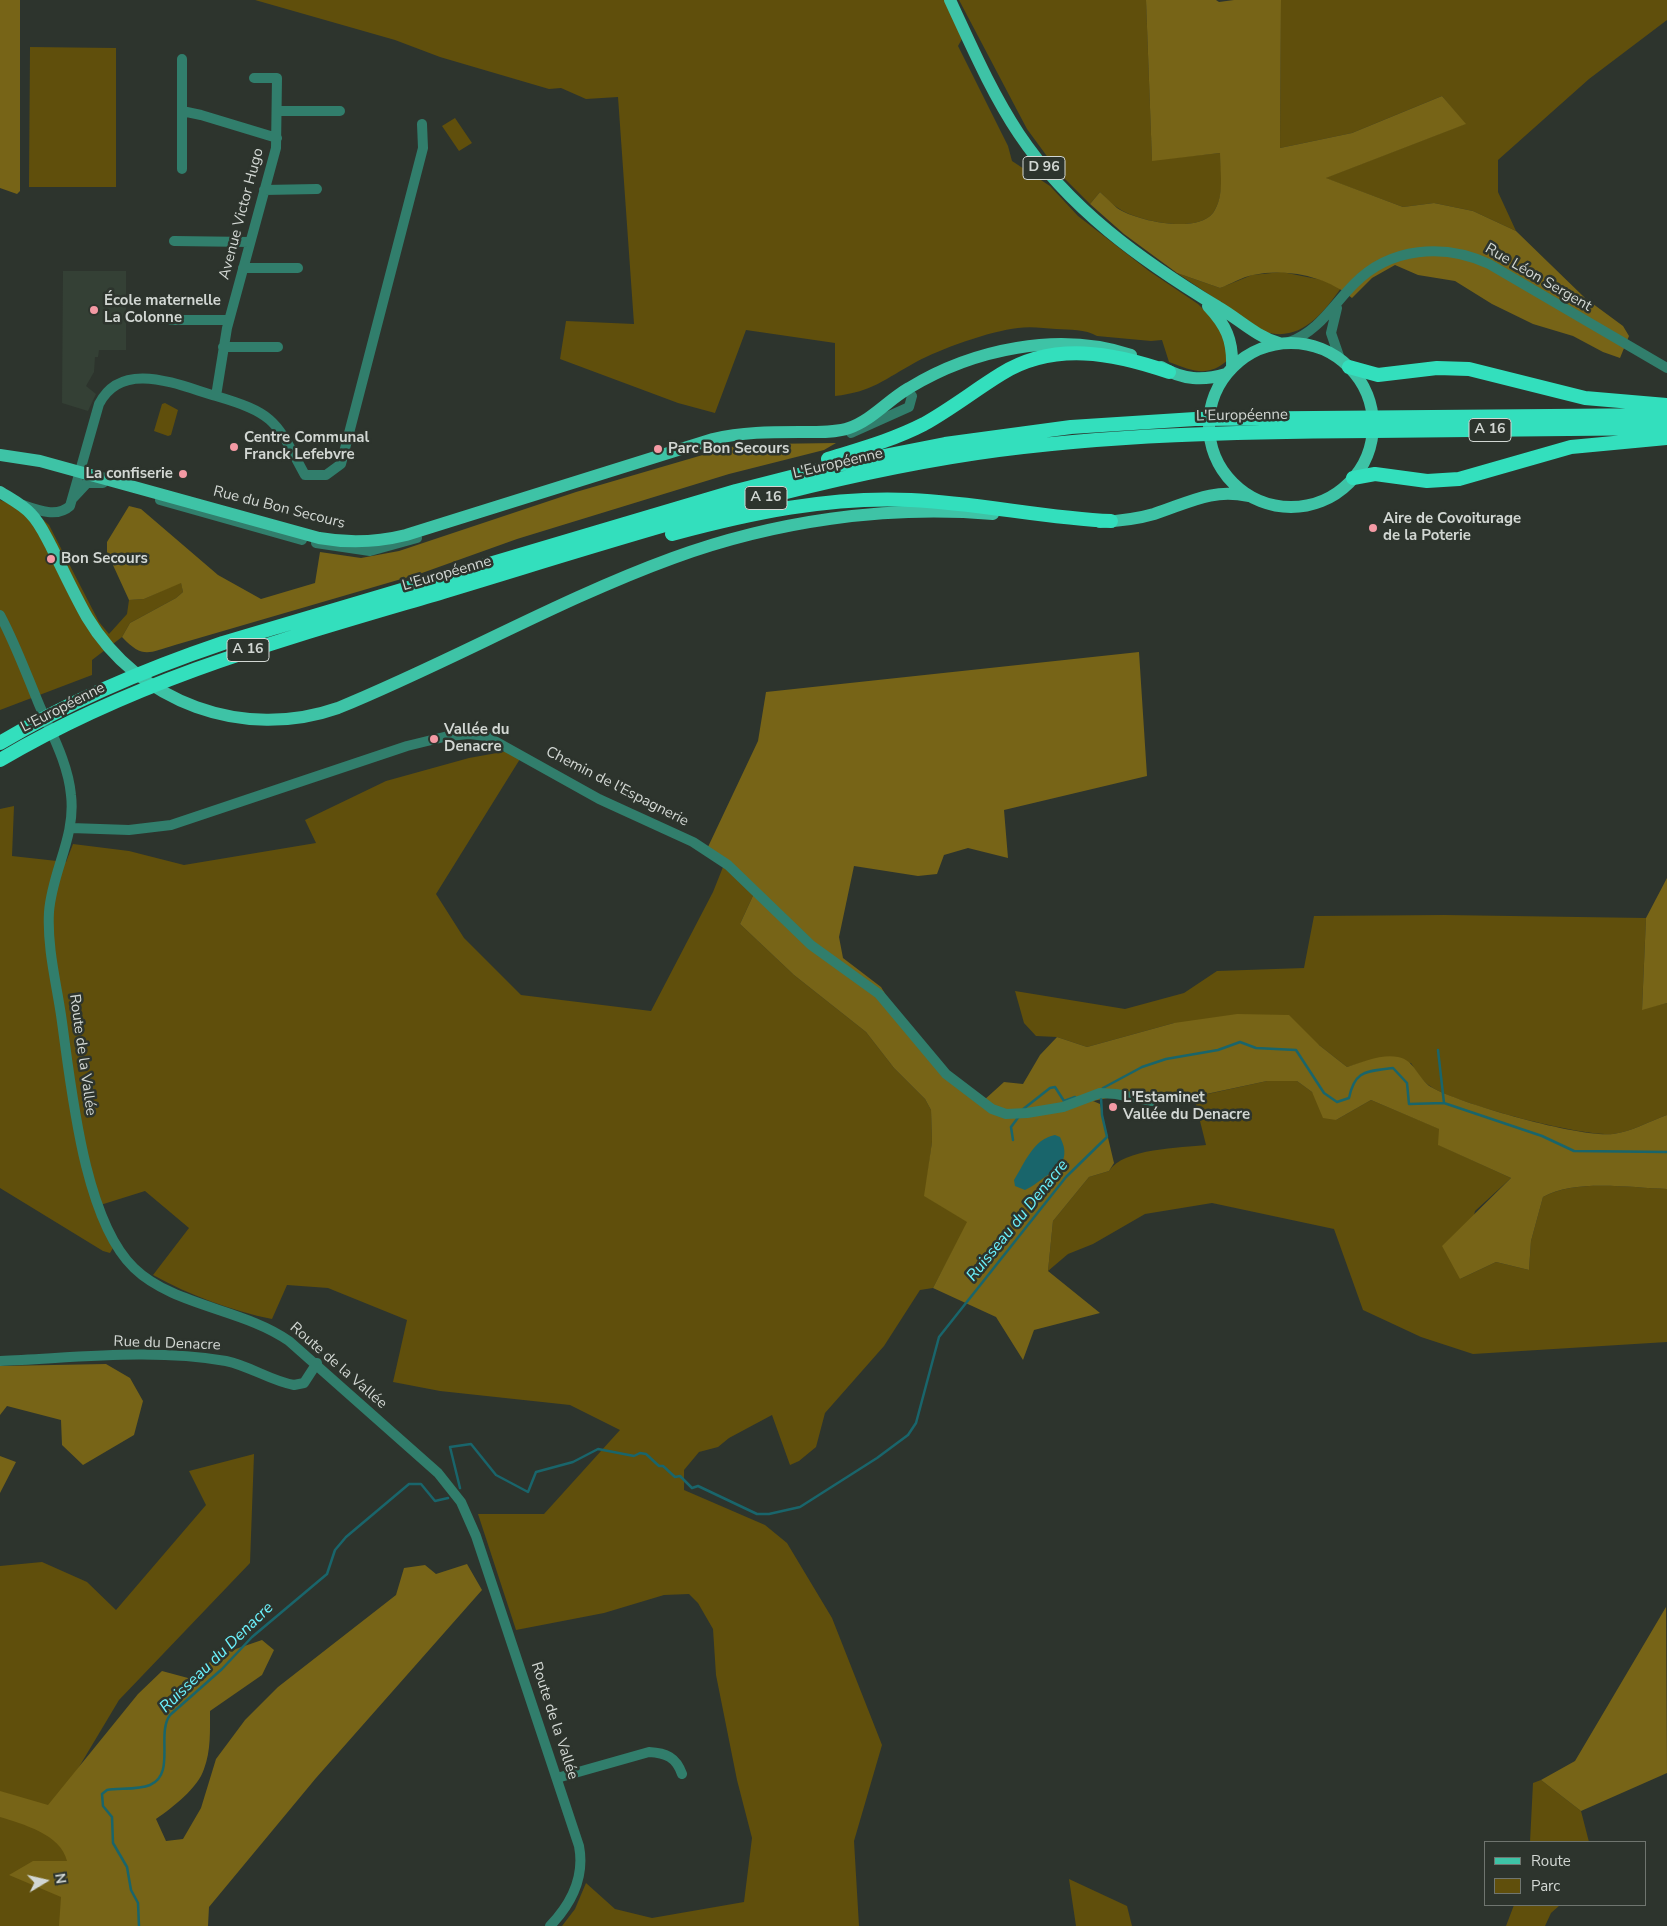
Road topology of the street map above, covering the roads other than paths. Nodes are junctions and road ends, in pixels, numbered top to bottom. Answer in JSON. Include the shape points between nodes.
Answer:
{"nodes":[{"id":1,"x":950,"y":0,"type":"edge"},
{"id":2,"x":182,"y":60,"type":"dead end"},
{"id":3,"x":254,"y":78,"type":"dead end"},
{"id":4,"x":182,"y":111,"type":"junction"},
{"id":5,"x":277,"y":111,"type":"junction"},
{"id":6,"x":340,"y":111,"type":"dead end"},
{"id":7,"x":422,"y":124,"type":"dead end"},
{"id":8,"x":276,"y":138,"type":"junction"},
{"id":9,"x":182,"y":169,"type":"dead end"},
{"id":10,"x":264,"y":190,"type":"junction"},
{"id":11,"x":317,"y":190,"type":"dead end"},
{"id":12,"x":174,"y":241,"type":"dead end"},
{"id":13,"x":250,"y":242,"type":"junction"},
{"id":14,"x":243,"y":268,"type":"junction"},
{"id":15,"x":298,"y":268,"type":"dead end"},
{"id":16,"x":1192,"y":291,"type":"junction"},
{"id":17,"x":1341,"y":301,"type":"junction"},
{"id":18,"x":172,"y":320,"type":"dead end"},
{"id":19,"x":229,"y":320,"type":"junction"},
{"id":20,"x":1284,"y":343,"type":"junction"},
{"id":21,"x":278,"y":347,"type":"dead end"},
{"id":22,"x":223,"y":348,"type":"junction"},
{"id":23,"x":1344,"y":363,"type":"junction"},
{"id":24,"x":1667,"y":368,"type":"edge"},
{"id":25,"x":1229,"y":370,"type":"junction"},
{"id":26,"x":1169,"y":372,"type":"junction"},
{"id":27,"x":906,"y":389,"type":"junction"},
{"id":28,"x":216,"y":396,"type":"junction"},
{"id":29,"x":1667,"y":405,"type":"edge"},
{"id":30,"x":1667,"y":415,"type":"edge"},
{"id":31,"x":1336,"y":424,"type":"junction"},
{"id":32,"x":1417,"y":424,"type":"junction"},
{"id":33,"x":1667,"y":428,"type":"edge"},
{"id":34,"x":1667,"y":438,"type":"edge"},
{"id":35,"x":0,"y":455,"type":"edge"},
{"id":36,"x":80,"y":472,"type":"junction"},
{"id":37,"x":612,"y":472,"type":"junction"},
{"id":38,"x":791,"y":477,"type":"junction"},
{"id":39,"x":1353,"y":478,"type":"junction"},
{"id":40,"x":0,"y":492,"type":"edge"},
{"id":41,"x":550,"y":492,"type":"junction"},
{"id":42,"x":1248,"y":496,"type":"junction"},
{"id":43,"x":73,"y":498,"type":"junction"},
{"id":44,"x":16,"y":502,"type":"junction"},
{"id":45,"x":1111,"y":521,"type":"junction"},
{"id":46,"x":508,"y":573,"type":"junction"},
{"id":47,"x":0,"y":615,"type":"edge"},
{"id":48,"x":0,"y":743,"type":"edge"},
{"id":49,"x":0,"y":760,"type":"edge"},
{"id":50,"x":71,"y":828,"type":"junction"},
{"id":51,"x":1152,"y":1101,"type":"dead end"},
{"id":52,"x":0,"y":1361,"type":"edge"},
{"id":53,"x":317,"y":1364,"type":"junction"},
{"id":54,"x":682,"y":1774,"type":"dead end"},
{"id":55,"x":556,"y":1778,"type":"junction"},
{"id":56,"x":550,"y":1926,"type":"edge"}],
"edges":[{"from":1,"to":16,"type":"main road","number":"D 96","via":[[1006,113],[1042,165],[1113,236]]},
{"from":2,"to":4,"type":"street"},
{"from":3,"to":5,"type":"street","name":"Avenue Victor Hugo","via":[[277,78]]},
{"from":4,"to":8,"type":"street"},
{"from":4,"to":9,"type":"street"},
{"from":5,"to":6,"type":"street"},
{"from":5,"to":8,"type":"street","name":"Avenue Victor Hugo"},
{"from":7,"to":28,"type":"street","via":[[423,148],[341,464],[326,475],[305,476],[284,435],[268,417],[254,408]]},
{"from":8,"to":10,"type":"street","name":"Avenue Victor Hugo"},
{"from":10,"to":11,"type":"street"},
{"from":10,"to":13,"type":"street","name":"Avenue Victor Hugo"},
{"from":12,"to":13,"type":"street"},
{"from":13,"to":14,"type":"street","name":"Avenue Victor Hugo"},
{"from":14,"to":15,"type":"street"},
{"from":14,"to":19,"type":"street","name":"Avenue Victor Hugo"},
{"from":16,"to":20,"type":"main road","number":"D 96","via":[[1259,336]]},
{"from":16,"to":25,"type":"main road","number":"D 96","via":[[1226,328],[1232,345]]},
{"from":17,"to":20,"type":"street","via":[[1311,331]]},
{"from":17,"to":23,"type":"street","via":[[1331,332]]},
{"from":17,"to":24,"type":"street","name":"Rue Léon Sergent","via":[[1359,279],[1391,259],[1418,252],[1452,252],[1496,268]]},
{"from":18,"to":19,"type":"street"},
{"from":19,"to":22,"type":"street","name":"Avenue Victor Hugo"},
{"from":20,"to":23,"type":"main road","via":[[1318,347]]},
{"from":20,"to":25,"type":"main road","via":[[1252,352]]},
{"from":21,"to":22,"type":"street"},
{"from":22,"to":28,"type":"street","name":"Avenue Victor Hugo"},
{"from":23,"to":29,"type":"highway","via":[[1378,375],[1437,368],[1469,369],[1585,398]]},
{"from":23,"to":39,"type":"main road","via":[[1366,393],[1373,424],[1367,456]]},
{"from":25,"to":26,"type":"main road","name":"Rue du Bon Secours","via":[[1197,379]]},
{"from":25,"to":42,"type":"main road","via":[[1211,402],[1208,418],[1210,440],[1224,474]]},
{"from":26,"to":27,"type":"main road","name":"Rue du Bon Secours","via":[[1156,364],[1116,351],[1044,345],[1011,349],[967,361]]},
{"from":26,"to":38,"type":"highway","via":[[1104,355],[1074,352],[1040,357],[1006,370],[924,424],[806,465]]},
{"from":27,"to":37,"type":"main road","name":"Rue du Bon Secours","via":[[864,421],[838,430],[728,436]]},
{"from":27,"to":37,"type":"street","name":"Rue du Bon Secours","via":[[912,396],[909,406],[846,435],[726,442]]},
{"from":28,"to":36,"type":"street","via":[[149,378],[132,379],[118,385],[98,404]]},
{"from":30,"to":32,"type":"highway","name":"L'Européenne","number":"A 16"},
{"from":31,"to":32,"type":"highway","name":"L'Européenne","number":"A 16"},
{"from":31,"to":38,"type":"highway","name":"L'Européenne","number":"A 16","via":[[1252,418],[1062,428],[890,454]]},
{"from":31,"to":46,"type":"highway","name":"L'Européenne","number":"A 16","via":[[1011,448],[885,469],[752,501]]},
{"from":32,"to":33,"type":"highway","name":"L'Européenne","number":"A 16"},
{"from":34,"to":39,"type":"highway","via":[[1571,447],[1459,479],[1426,481],[1375,474]]},
{"from":35,"to":36,"type":"main road","name":"Rue du Bon Secours"},
{"from":36,"to":41,"type":"main road","name":"Rue du Bon Secours","via":[[304,534],[345,541],[399,536]]},
{"from":36,"to":43,"type":"street"},
{"from":37,"to":41,"type":"main road","name":"Rue du Bon Secours"},
{"from":38,"to":48,"type":"highway","name":"L'Européenne","number":"A 16","via":[[206,649],[87,697]]},
{"from":39,"to":42,"type":"main road","via":[[1334,496],[1306,506],[1277,506]]},
{"from":40,"to":44,"type":"main road"},
{"from":41,"to":43,"type":"street","name":"Rue du Bon Secours","via":[[370,550],[334,547],[296,538],[95,482],[84,484]]},
{"from":42,"to":45,"type":"main road","via":[[1211,494],[1148,516]]},
{"from":43,"to":44,"type":"street","name":"Rue du Bon Secours","via":[[68,507],[55,512]]},
{"from":44,"to":45,"type":"main road","via":[[38,523],[87,617],[110,649],[143,679],[179,701],[220,715],[253,719],[293,718],[325,712],[658,564],[733,539],[804,523],[879,514],[946,512],[1065,522]]},
{"from":45,"to":46,"type":"highway","via":[[923,501],[831,502],[752,515]]},
{"from":46,"to":49,"type":"highway","name":"L'Européenne","number":"A 16","via":[[187,671],[94,709]]},
{"from":47,"to":50,"type":"street","name":"Route de la Vallée","via":[[62,757],[71,795]]},
{"from":50,"to":51,"type":"street","name":"Chemin de l'Espagnerie","via":[[129,830],[171,825],[407,746],[448,736],[486,736],[594,796],[693,842],[728,865],[811,945],[879,994],[952,1079],[992,1109],[1011,1114],[1027,1113],[1065,1106],[1105,1093]]},
{"from":50,"to":53,"type":"street","name":"Route de la Vallée","via":[[52,896],[50,935],[82,1148],[91,1184],[111,1233],[125,1258],[148,1280],[269,1328]]},
{"from":52,"to":53,"type":"street","name":"Rue du Denacre","via":[[118,1356],[190,1357],[234,1363],[294,1385],[304,1383]]},
{"from":53,"to":55,"type":"street","name":"Route de la Vallée","via":[[438,1473],[461,1502],[476,1536]]},
{"from":54,"to":55,"type":"street","via":[[673,1758],[649,1752]]},
{"from":55,"to":56,"type":"street","name":"Route de la Vallée","via":[[577,1840],[581,1866],[573,1895]]}]}
